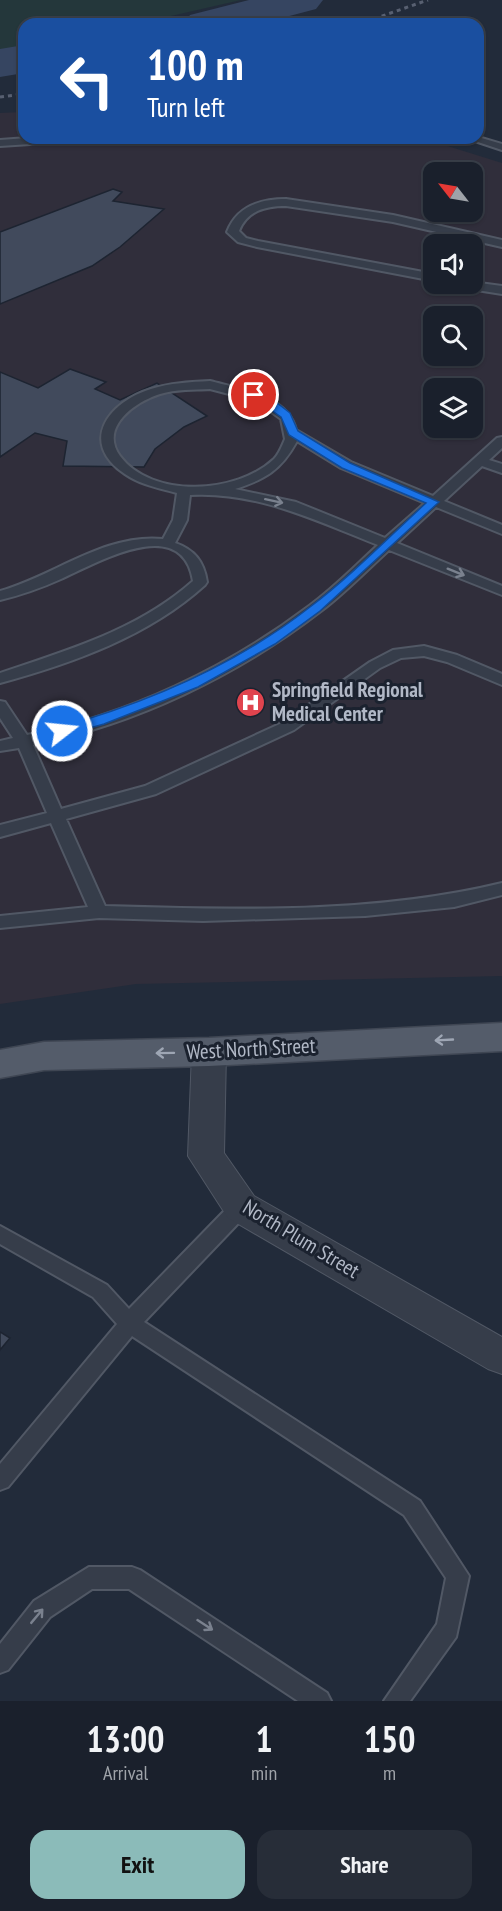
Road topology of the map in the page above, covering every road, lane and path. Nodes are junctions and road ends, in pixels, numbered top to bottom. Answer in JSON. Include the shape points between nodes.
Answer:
{"nodes":[{"id":1,"x":18,"y":142,"type":"edge"},
{"id":2,"x":484,"y":142,"type":"edge"},
{"id":3,"x":0,"y":143,"type":"edge"},
{"id":4,"x":502,"y":147,"type":"edge"},
{"id":5,"x":460,"y":234,"type":"edge"},
{"id":6,"x":483,"y":239,"type":"edge"},
{"id":7,"x":502,"y":244,"type":"edge"},
{"id":8,"x":423,"y":276,"type":"edge"},
{"id":9,"x":483,"y":287,"type":"edge"},
{"id":10,"x":502,"y":290,"type":"edge"},
{"id":11,"x":293,"y":433,"type":"junction"},
{"id":12,"x":502,"y":441,"type":"edge"},
{"id":13,"x":480,"y":461,"type":"junction"},
{"id":14,"x":502,"y":470,"type":"edge"},
{"id":15,"x":184,"y":490,"type":"junction"},
{"id":16,"x":217,"y":490,"type":"junction"},
{"id":17,"x":433,"y":502,"type":"junction"},
{"id":18,"x":502,"y":530,"type":"edge"},
{"id":19,"x":168,"y":543,"type":"junction"},
{"id":20,"x":387,"y":544,"type":"junction"},
{"id":21,"x":502,"y":591,"type":"edge"},
{"id":22,"x":0,"y":596,"type":"edge"},
{"id":23,"x":0,"y":678,"type":"edge"},
{"id":24,"x":502,"y":680,"type":"edge"},
{"id":25,"x":0,"y":706,"type":"edge"},
{"id":26,"x":24,"y":742,"type":"junction"},
{"id":27,"x":0,"y":746,"type":"edge"},
{"id":28,"x":56,"y":818,"type":"junction"},
{"id":29,"x":0,"y":831,"type":"edge"},
{"id":30,"x":502,"y":889,"type":"edge"},
{"id":31,"x":99,"y":912,"type":"junction"},
{"id":32,"x":0,"y":922,"type":"edge"},
{"id":33,"x":502,"y":1037,"type":"edge"},
{"id":34,"x":209,"y":1052,"type":"junction"},
{"id":35,"x":0,"y":1064,"type":"edge"},
{"id":36,"x":241,"y":1207,"type":"junction"},
{"id":37,"x":0,"y":1234,"type":"edge"},
{"id":38,"x":129,"y":1323,"type":"junction"},
{"id":39,"x":502,"y":1358,"type":"edge"},
{"id":40,"x":0,"y":1480,"type":"edge"},
{"id":41,"x":0,"y":1662,"type":"edge"},
{"id":42,"x":319,"y":1701,"type":"edge"},
{"id":43,"x":396,"y":1701,"type":"edge"}],
"edges":[{"from":1,"to":3,"type":"lane"},
{"from":2,"to":4,"type":"lane"},
{"from":5,"to":8,"type":"lane","via":[[394,218],[284,203],[249,210],[237,221],[233,232],[242,240],[257,244]]},
{"from":6,"to":7,"type":"lane"},
{"from":9,"to":10,"type":"lane"},
{"from":11,"to":15,"type":"lane","via":[[286,416],[268,401],[241,390],[179,386],[149,393],[127,405],[111,421],[105,439],[111,457],[126,472],[152,484]]},
{"from":11,"to":16,"type":"lane","via":[[290,452],[275,468],[249,482]]},
{"from":11,"to":17,"type":"lane","via":[[346,465]]},
{"from":12,"to":13,"type":"lane"},
{"from":13,"to":14,"type":"lane"},
{"from":13,"to":17,"type":"lane"},
{"from":15,"to":16,"type":"lane"},
{"from":15,"to":19,"type":"lane","via":[[180,520]]},
{"from":16,"to":20,"type":"lane","one_way":true,"via":[[291,505]]},
{"from":17,"to":18,"type":"lane"},
{"from":17,"to":20,"type":"lane"},
{"from":19,"to":22,"type":"lane","via":[[131,543],[43,582]]},
{"from":19,"to":23,"type":"lane","via":[[184,551],[198,566],[200,582],[186,597],[118,636]]},
{"from":20,"to":21,"type":"lane","one_way":true},
{"from":20,"to":26,"type":"lane","via":[[316,609],[270,641],[193,684],[99,721]]},
{"from":24,"to":28,"type":"lane","via":[[452,658],[424,651],[398,653],[288,726],[150,790]]},
{"from":25,"to":26,"type":"lane"},
{"from":26,"to":27,"type":"lane"},
{"from":26,"to":28,"type":"lane"},
{"from":28,"to":29,"type":"lane"},
{"from":28,"to":31,"type":"lane"},
{"from":30,"to":31,"type":"lane","via":[[454,901],[365,910],[203,915]]},
{"from":31,"to":32,"type":"lane"},
{"from":33,"to":34,"type":"main road","name":"West North Street","one_way":true},
{"from":34,"to":35,"type":"main road","name":"West North Street","one_way":true,"via":[[44,1056]]},
{"from":34,"to":36,"type":"street","name":"North Plum Street","via":[[206,1156]]},
{"from":36,"to":38,"type":"lane"},
{"from":36,"to":39,"type":"street","name":"North Plum Street"},
{"from":37,"to":38,"type":"lane","via":[[100,1292]]},
{"from":38,"to":40,"type":"lane"},
{"from":38,"to":43,"type":"lane","via":[[412,1508],[458,1576],[448,1629]]},
{"from":41,"to":42,"type":"lane","one_way":true,"via":[[42,1609],[89,1578],[132,1578]]}]}
